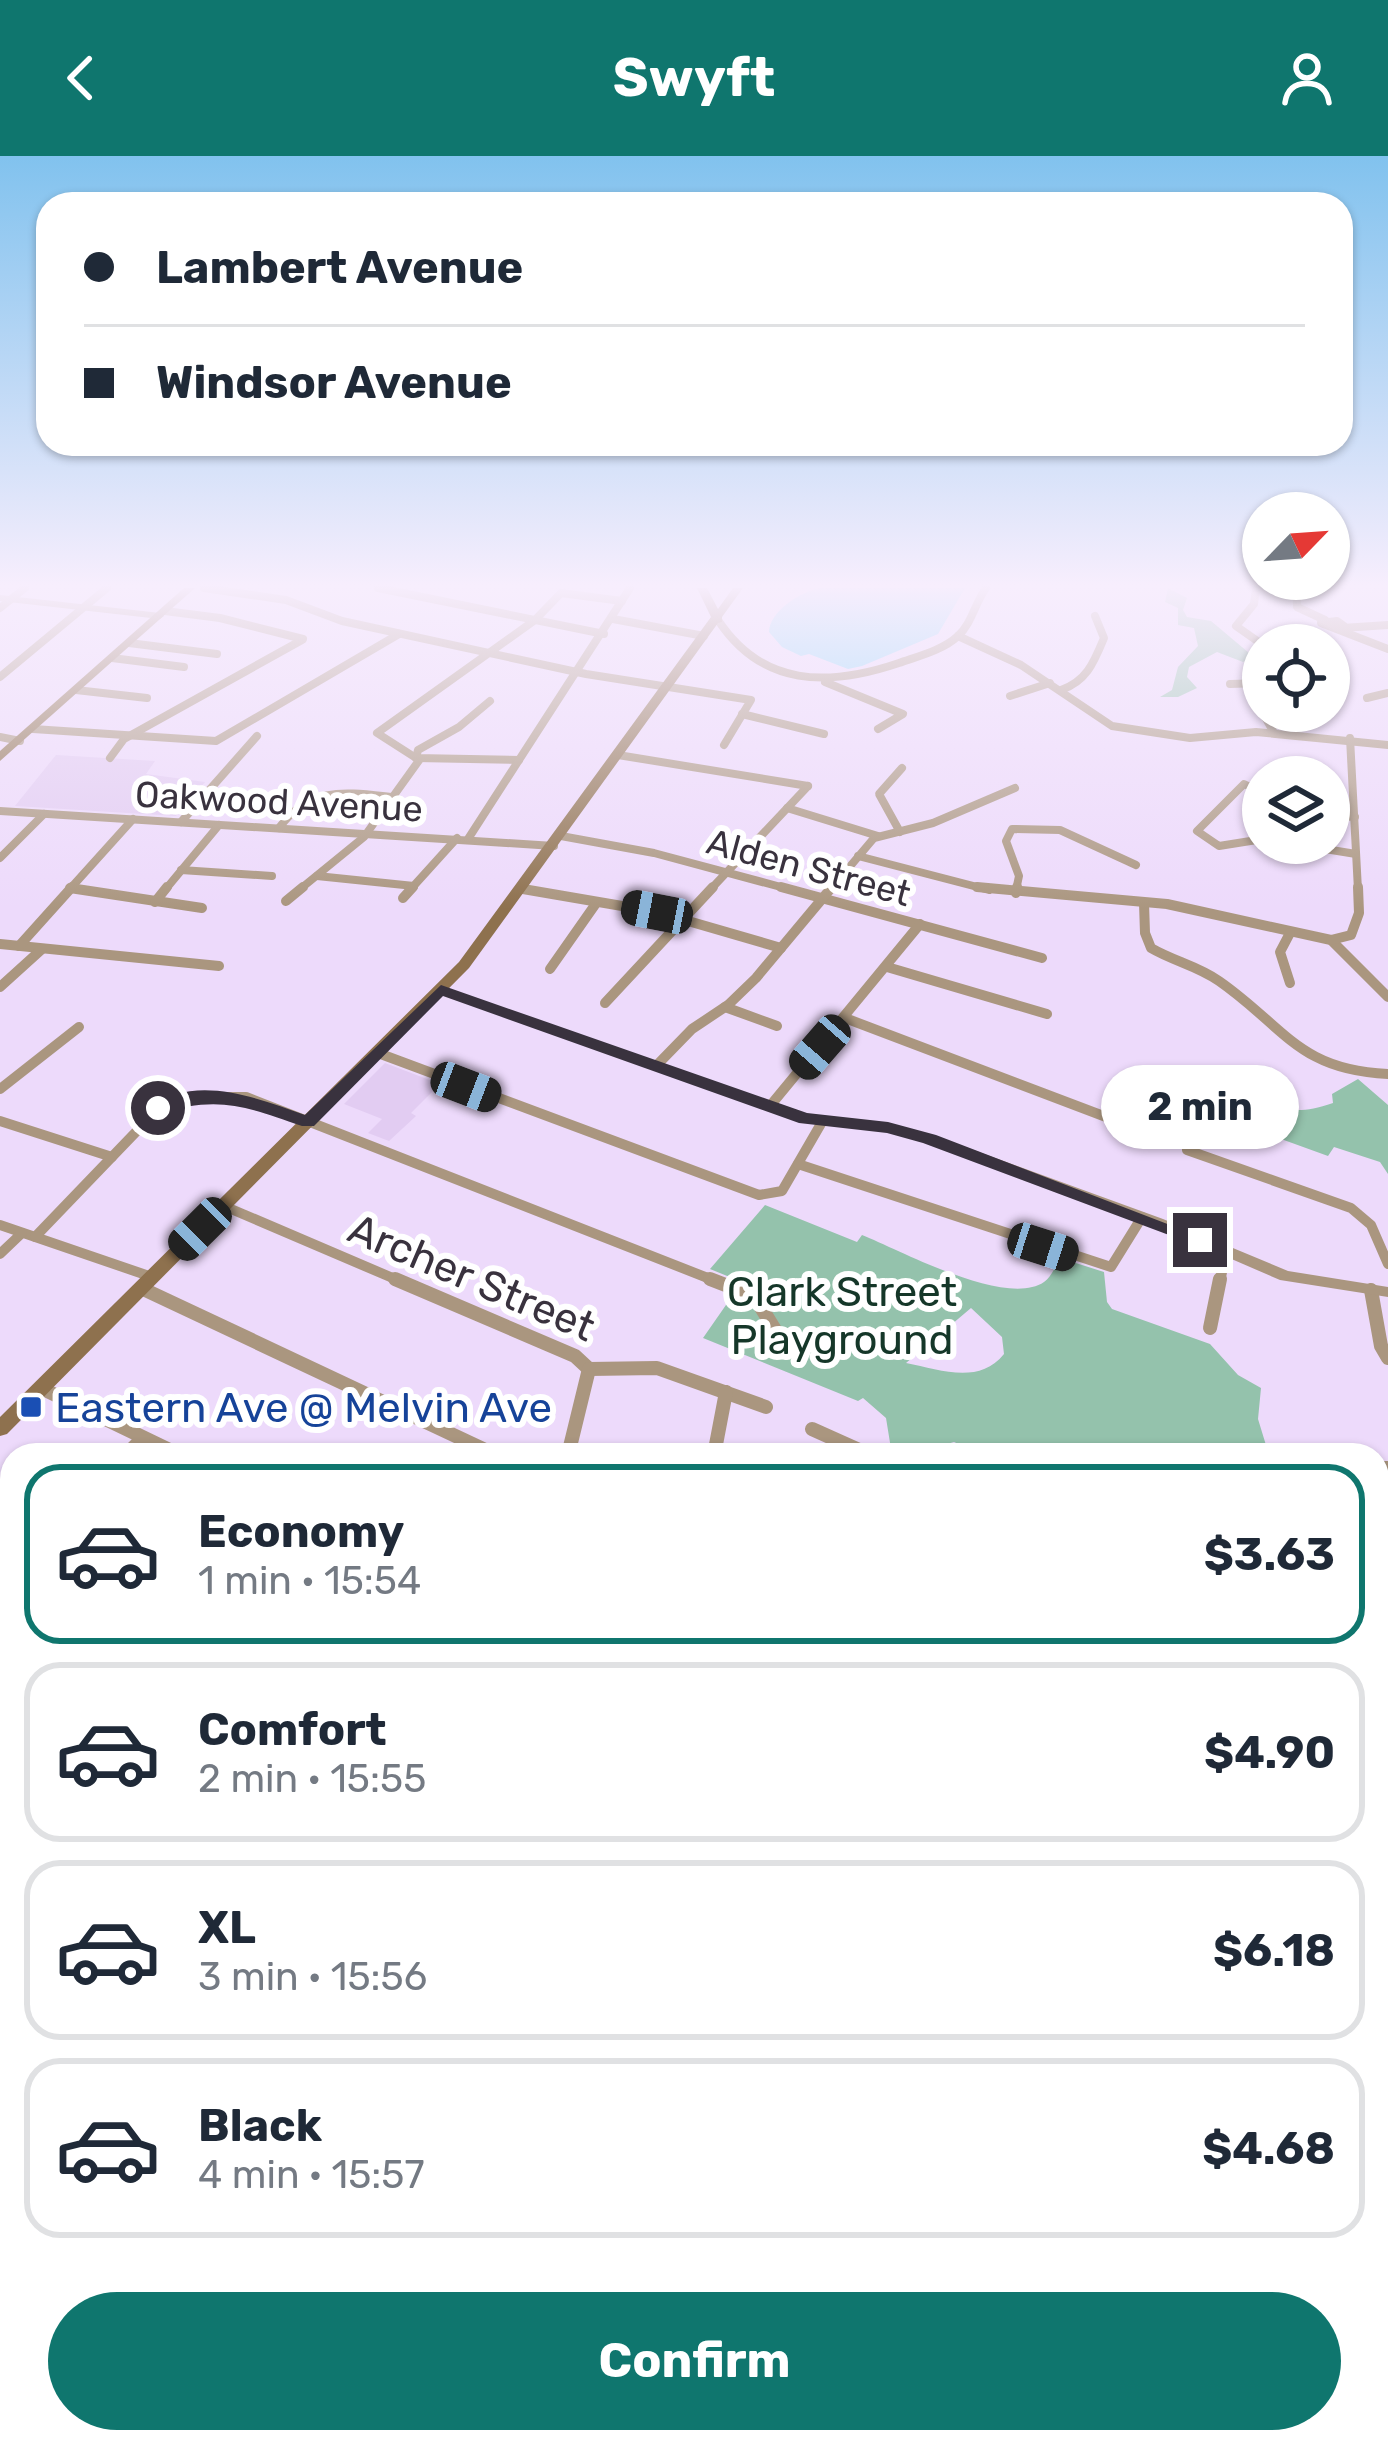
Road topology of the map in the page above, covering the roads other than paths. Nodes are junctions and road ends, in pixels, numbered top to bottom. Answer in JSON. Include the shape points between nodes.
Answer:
{"nodes":[{"id":1,"x":70,"y":695,"type":"edge"},
{"id":2,"x":122,"y":695,"type":"edge"},
{"id":3,"x":202,"y":695,"type":"edge"},
{"id":4,"x":296,"y":695,"type":"edge"},
{"id":5,"x":430,"y":695,"type":"edge"},
{"id":6,"x":561,"y":695,"type":"edge"},
{"id":7,"x":661,"y":695,"type":"edge"},
{"id":8,"x":720,"y":695,"type":"edge"},
{"id":9,"x":855,"y":695,"type":"edge"},
{"id":10,"x":1067,"y":695,"type":"edge"},
{"id":11,"x":1379,"y":695,"type":"edge"},
{"id":12,"x":147,"y":698,"type":"dead end"},
{"id":13,"x":1367,"y":698,"type":"dead end"},
{"id":14,"x":490,"y":701,"type":"dead end"},
{"id":15,"x":742,"y":714,"type":"junction"},
{"id":16,"x":33,"y":729,"type":"junction"},
{"id":17,"x":878,"y":729,"type":"dead end"},
{"id":18,"x":1274,"y":733,"type":"joint"},
{"id":19,"x":824,"y":734,"type":"dead end"},
{"id":20,"x":130,"y":736,"type":"junction"},
{"id":21,"x":257,"y":736,"type":"dead end"},
{"id":22,"x":0,"y":737,"type":"edge"},
{"id":23,"x":1350,"y":738,"type":"junction"},
{"id":24,"x":20,"y":741,"type":"junction"},
{"id":25,"x":724,"y":745,"type":"dead end"},
{"id":26,"x":1388,"y":745,"type":"edge"},
{"id":27,"x":618,"y":755,"type":"junction"},
{"id":28,"x":0,"y":757,"type":"edge"},
{"id":29,"x":110,"y":758,"type":"dead end"},
{"id":30,"x":418,"y":759,"type":"junction"},
{"id":31,"x":519,"y":760,"type":"junction"},
{"id":32,"x":902,"y":768,"type":"dead end"},
{"id":33,"x":1227,"y":776,"type":"dead end"},
{"id":34,"x":1242,"y":783,"type":"edge"},
{"id":35,"x":1242,"y":786,"type":"edge"},
{"id":36,"x":1015,"y":788,"type":"dead end"},
{"id":37,"x":392,"y":797,"type":"junction"},
{"id":38,"x":787,"y":808,"type":"junction"},
{"id":39,"x":0,"y":811,"type":"edge"},
{"id":40,"x":44,"y":814,"type":"junction"},
{"id":41,"x":1350,"y":817,"type":"edge"},
{"id":42,"x":1355,"y":818,"type":"junction"},
{"id":43,"x":134,"y":819,"type":"junction"},
{"id":44,"x":181,"y":822,"type":"junction"},
{"id":45,"x":219,"y":825,"type":"junction"},
{"id":46,"x":279,"y":828,"type":"junction"},
{"id":47,"x":900,"y":832,"type":"junction"},
{"id":48,"x":366,"y":833,"type":"junction"},
{"id":49,"x":878,"y":836,"type":"junction"},
{"id":50,"x":463,"y":838,"type":"junction"},
{"id":51,"x":557,"y":841,"type":"junction"},
{"id":52,"x":1242,"y":845,"type":"edge"},
{"id":53,"x":1350,"y":853,"type":"edge"},
{"id":54,"x":1356,"y":854,"type":"junction"},
{"id":55,"x":858,"y":856,"type":"junction"},
{"id":56,"x":0,"y":858,"type":"edge"},
{"id":57,"x":1136,"y":865,"type":"dead end"},
{"id":58,"x":181,"y":870,"type":"junction"},
{"id":59,"x":725,"y":873,"type":"junction"},
{"id":60,"x":272,"y":876,"type":"dead end"},
{"id":61,"x":316,"y":876,"type":"junction"},
{"id":62,"x":414,"y":886,"type":"junction"},
{"id":63,"x":70,"y":888,"type":"junction"},
{"id":64,"x":524,"y":889,"type":"junction"},
{"id":65,"x":1016,"y":893,"type":"junction"},
{"id":66,"x":403,"y":898,"type":"dead end"},
{"id":67,"x":822,"y":898,"type":"junction"},
{"id":68,"x":155,"y":902,"type":"junction"},
{"id":69,"x":286,"y":902,"type":"dead end"},
{"id":70,"x":597,"y":902,"type":"junction"},
{"id":71,"x":1144,"y":903,"type":"junction"},
{"id":72,"x":202,"y":908,"type":"dead end"},
{"id":73,"x":684,"y":920,"type":"junction"},
{"id":74,"x":920,"y":924,"type":"junction"},
{"id":75,"x":1290,"y":933,"type":"junction"},
{"id":76,"x":1331,"y":940,"type":"junction"},
{"id":77,"x":0,"y":944,"type":"edge"},
{"id":78,"x":19,"y":946,"type":"junction"},
{"id":79,"x":781,"y":948,"type":"junction"},
{"id":80,"x":42,"y":949,"type":"junction"},
{"id":81,"x":1042,"y":958,"type":"dead end"},
{"id":82,"x":219,"y":967,"type":"dead end"},
{"id":83,"x":887,"y":967,"type":"junction"},
{"id":84,"x":550,"y":969,"type":"dead end"},
{"id":85,"x":1290,"y":982,"type":"dead end"},
{"id":86,"x":0,"y":987,"type":"edge"},
{"id":87,"x":441,"y":990,"type":"junction"},
{"id":88,"x":1388,"y":995,"type":"edge"},
{"id":89,"x":604,"y":1003,"type":"dead end"},
{"id":90,"x":725,"y":1007,"type":"junction"},
{"id":91,"x":1047,"y":1014,"type":"dead end"},
{"id":92,"x":845,"y":1018,"type":"junction"},
{"id":93,"x":777,"y":1026,"type":"dead end"},
{"id":94,"x":79,"y":1027,"type":"dead end"},
{"id":95,"x":378,"y":1053,"type":"junction"},
{"id":96,"x":656,"y":1066,"type":"junction"},
{"id":97,"x":1388,"y":1074,"type":"edge"},
{"id":98,"x":2,"y":1085,"type":"edge"},
{"id":99,"x":143,"y":1085,"type":"dead end"},
{"id":100,"x":169,"y":1103,"type":"junction"},
{"id":101,"x":770,"y":1106,"type":"junction"},
{"id":102,"x":0,"y":1120,"type":"edge"},
{"id":103,"x":308,"y":1122,"type":"junction"},
{"id":104,"x":822,"y":1122,"type":"junction"},
{"id":105,"x":1145,"y":1126,"type":"dead end"},
{"id":106,"x":1187,"y":1150,"type":"dead end"},
{"id":107,"x":112,"y":1157,"type":"junction"},
{"id":108,"x":798,"y":1164,"type":"junction"},
{"id":109,"x":224,"y":1206,"type":"junction"},
{"id":110,"x":1142,"y":1217,"type":"junction"},
{"id":111,"x":0,"y":1225,"type":"edge"},
{"id":112,"x":29,"y":1235,"type":"junction"},
{"id":113,"x":1226,"y":1252,"type":"junction"},
{"id":114,"x":0,"y":1254,"type":"edge"},
{"id":115,"x":1388,"y":1264,"type":"edge"},
{"id":116,"x":146,"y":1283,"type":"junction"},
{"id":117,"x":1379,"y":1291,"type":"edge"},
{"id":118,"x":1210,"y":1328,"type":"dead end"},
{"id":119,"x":785,"y":1346,"type":"dead end"},
{"id":120,"x":1388,"y":1358,"type":"edge"},
{"id":121,"x":589,"y":1370,"type":"junction"},
{"id":122,"x":41,"y":1388,"type":"junction"},
{"id":123,"x":726,"y":1392,"type":"junction"},
{"id":124,"x":0,"y":1405,"type":"edge"},
{"id":125,"x":766,"y":1407,"type":"dead end"},
{"id":126,"x":17,"y":1412,"type":"junction"},
{"id":127,"x":0,"y":1429,"type":"edge"},
{"id":128,"x":812,"y":1429,"type":"dead end"},
{"id":129,"x":143,"y":1438,"type":"junction"},
{"id":130,"x":138,"y":1443,"type":"edge"},
{"id":131,"x":154,"y":1443,"type":"edge"},
{"id":132,"x":472,"y":1443,"type":"edge"},
{"id":133,"x":571,"y":1443,"type":"edge"},
{"id":134,"x":716,"y":1443,"type":"edge"},
{"id":135,"x":843,"y":1443,"type":"edge"}],
"edges":[{"from":1,"to":16,"type":"main road"},
{"from":2,"to":12,"type":"street"},
{"from":3,"to":20,"type":"street"},
{"from":4,"to":20,"type":"street","via":[[219,740]]},
{"from":5,"to":30,"type":"street","via":[[377,734]]},
{"from":6,"to":31,"type":"street"},
{"from":7,"to":27,"type":"main road"},
{"from":8,"to":15,"type":"street","via":[[751,700]]},
{"from":9,"to":17,"type":"street","via":[[903,714]]},
{"from":10,"to":18,"type":"street","via":[[1098,721],[1123,728],[1190,739]]},
{"from":11,"to":13,"type":"street"},
{"from":14,"to":30,"type":"street","via":[[418,750]]},
{"from":15,"to":19,"type":"street"},
{"from":15,"to":25,"type":"street"},
{"from":16,"to":20,"type":"street"},
{"from":16,"to":24,"type":"main road"},
{"from":18,"to":23,"type":"street"},
{"from":20,"to":29,"type":"street"},
{"from":21,"to":44,"type":"street"},
{"from":22,"to":24,"type":"street"},
{"from":23,"to":26,"type":"street"},
{"from":23,"to":42,"type":"street"},
{"from":24,"to":28,"type":"main road"},
{"from":27,"to":38,"type":"street","via":[[808,786]]},
{"from":27,"to":51,"type":"main road"},
{"from":30,"to":31,"type":"street"},
{"from":30,"to":37,"type":"street"},
{"from":31,"to":50,"type":"street"},
{"from":32,"to":47,"type":"street","via":[[879,794]]},
{"from":33,"to":34,"type":"street"},
{"from":35,"to":52,"type":"street","via":[[1197,830],[1210,844]]},
{"from":36,"to":47,"type":"street"},
{"from":37,"to":46,"type":"street","via":[[321,792]]},
{"from":37,"to":48,"type":"street"},
{"from":38,"to":49,"type":"street"},
{"from":38,"to":59,"type":"street"},
{"from":39,"to":40,"type":"street","name":"Oakwood Avenue"},
{"from":40,"to":43,"type":"street","name":"Oakwood Avenue"},
{"from":40,"to":56,"type":"street"},
{"from":41,"to":42,"type":"street"},
{"from":42,"to":54,"type":"street"},
{"from":43,"to":44,"type":"street","name":"Oakwood Avenue"},
{"from":43,"to":63,"type":"street"},
{"from":44,"to":45,"type":"street","name":"Oakwood Avenue"},
{"from":45,"to":46,"type":"street","name":"Oakwood Avenue"},
{"from":45,"to":58,"type":"street"},
{"from":46,"to":48,"type":"street","name":"Oakwood Avenue"},
{"from":47,"to":49,"type":"street"},
{"from":48,"to":50,"type":"street","name":"Oakwood Avenue"},
{"from":48,"to":61,"type":"street"},
{"from":49,"to":55,"type":"street"},
{"from":50,"to":51,"type":"street","name":"Oakwood Avenue"},
{"from":50,"to":62,"type":"street"},
{"from":51,"to":59,"type":"street","name":"Alden Street","via":[[640,850]]},
{"from":51,"to":64,"type":"main road"},
{"from":53,"to":54,"type":"street"},
{"from":54,"to":76,"type":"street","via":[[1357,926]]},
{"from":55,"to":65,"type":"street"},
{"from":55,"to":67,"type":"street"},
{"from":57,"to":65,"type":"street","via":[[1062,831],[1026,825],[1006,841],[1019,876]]},
{"from":58,"to":60,"type":"street"},
{"from":58,"to":68,"type":"street"},
{"from":59,"to":67,"type":"street","name":"Alden Street"},
{"from":59,"to":73,"type":"street"},
{"from":61,"to":62,"type":"street"},
{"from":61,"to":69,"type":"street"},
{"from":62,"to":66,"type":"street"},
{"from":63,"to":68,"type":"street"},
{"from":63,"to":78,"type":"street"},
{"from":64,"to":70,"type":"street"},
{"from":64,"to":87,"type":"main road"},
{"from":65,"to":71,"type":"street"},
{"from":67,"to":74,"type":"street","name":"Alden Street"},
{"from":67,"to":79,"type":"street"},
{"from":68,"to":72,"type":"street"},
{"from":70,"to":73,"type":"street"},
{"from":70,"to":84,"type":"street"},
{"from":71,"to":75,"type":"street"},
{"from":71,"to":97,"type":"street","via":[[1151,948],[1213,976],[1288,1043],[1328,1067]]},
{"from":73,"to":79,"type":"street"},
{"from":73,"to":89,"type":"street"},
{"from":74,"to":81,"type":"street","name":"Alden Street"},
{"from":74,"to":83,"type":"street"},
{"from":75,"to":76,"type":"street"},
{"from":75,"to":85,"type":"street","via":[[1280,952]]},
{"from":76,"to":88,"type":"street"},
{"from":77,"to":78,"type":"street"},
{"from":78,"to":80,"type":"street"},
{"from":79,"to":90,"type":"street"},
{"from":80,"to":82,"type":"street"},
{"from":80,"to":86,"type":"street"},
{"from":83,"to":91,"type":"street"},
{"from":83,"to":92,"type":"street"},
{"from":87,"to":95,"type":"main road"},
{"from":87,"to":96,"type":"street"},
{"from":90,"to":93,"type":"street"},
{"from":90,"to":96,"type":"street"},
{"from":92,"to":101,"type":"street"},
{"from":92,"to":105,"type":"street"},
{"from":94,"to":98,"type":"street"},
{"from":95,"to":103,"type":"main road"},
{"from":95,"to":108,"type":"street","via":[[745,1190],[776,1195]]},
{"from":96,"to":101,"type":"street"},
{"from":99,"to":100,"type":"street"},
{"from":100,"to":103,"type":"street","via":[[246,1097]]},
{"from":100,"to":107,"type":"street"},
{"from":101,"to":104,"type":"street"},
{"from":102,"to":107,"type":"street"},
{"from":103,"to":109,"type":"main road"},
{"from":103,"to":119,"type":"street","via":[[754,1296]]},
{"from":104,"to":108,"type":"street"},
{"from":104,"to":110,"type":"street","via":[[914,1135]]},
{"from":106,"to":115,"type":"street","via":[[1351,1208],[1371,1226]]},
{"from":107,"to":112,"type":"street"},
{"from":108,"to":110,"type":"street","via":[[1111,1267]]},
{"from":109,"to":116,"type":"main road"},
{"from":109,"to":121,"type":"street","name":"Archer Street","via":[[575,1356]]},
{"from":110,"to":113,"type":"street"},
{"from":111,"to":112,"type":"street"},
{"from":112,"to":114,"type":"street"},
{"from":112,"to":116,"type":"street"},
{"from":113,"to":117,"type":"street","via":[[1298,1279]]},
{"from":113,"to":118,"type":"street"},
{"from":116,"to":122,"type":"main road"},
{"from":116,"to":132,"type":"street"},
{"from":117,"to":120,"type":"street"},
{"from":121,"to":123,"type":"street","name":"Archer Street","via":[[666,1368]]},
{"from":121,"to":133,"type":"street"},
{"from":122,"to":126,"type":"main road"},
{"from":122,"to":129,"type":"street"},
{"from":123,"to":125,"type":"street","name":"Archer Street"},
{"from":123,"to":134,"type":"street"},
{"from":124,"to":126,"type":"street"},
{"from":126,"to":127,"type":"main road"},
{"from":128,"to":135,"type":"street"},
{"from":129,"to":130,"type":"street"},
{"from":129,"to":131,"type":"street"}]}
